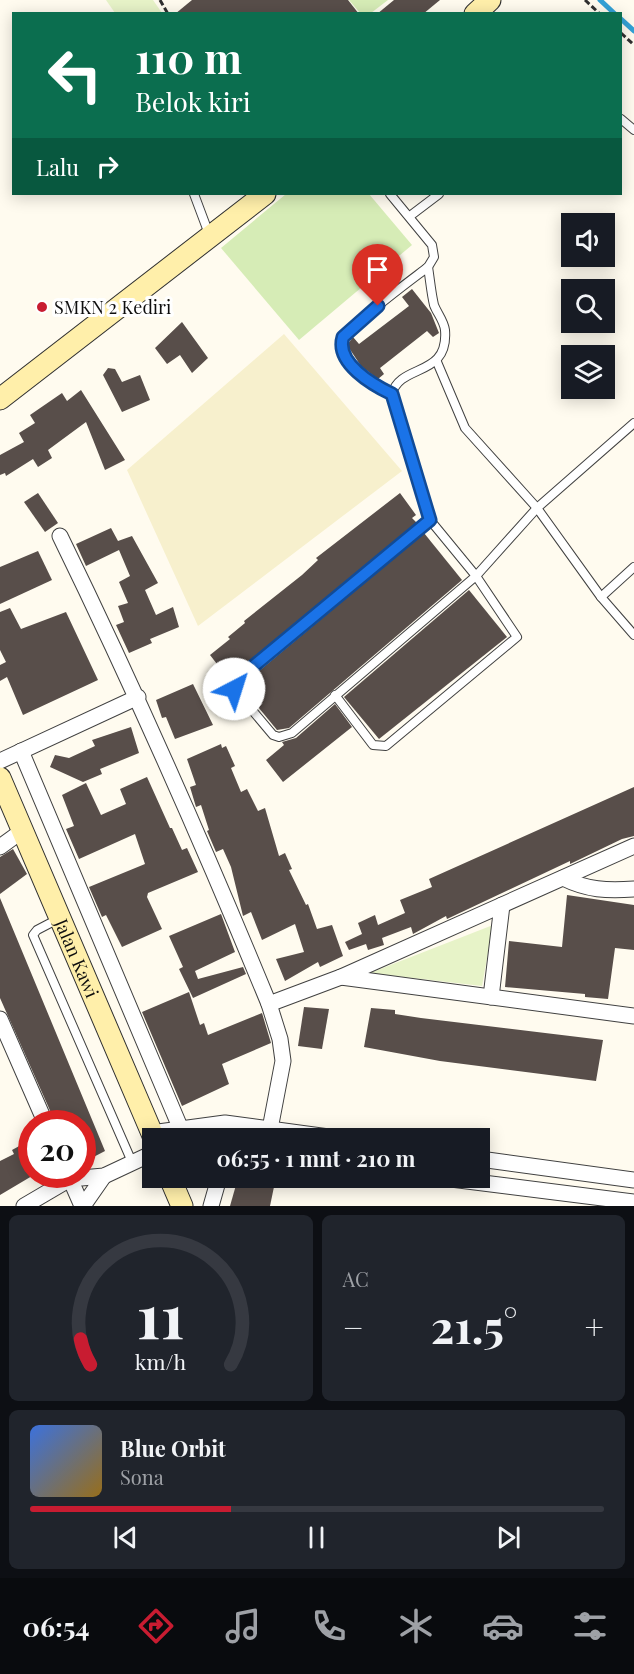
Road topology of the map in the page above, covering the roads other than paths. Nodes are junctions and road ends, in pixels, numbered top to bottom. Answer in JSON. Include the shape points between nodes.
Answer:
{"nodes":[{"id":1,"x":490,"y":0,"type":"edge"},
{"id":2,"x":477,"y":12,"type":"edge"},
{"id":3,"x":622,"y":120,"type":"edge"},
{"id":4,"x":634,"y":130,"type":"edge"},
{"id":5,"x":194,"y":195,"type":"edge"},
{"id":6,"x":264,"y":195,"type":"edge"},
{"id":7,"x":391,"y":195,"type":"edge"},
{"id":8,"x":438,"y":195,"type":"edge"},
{"id":9,"x":410,"y":216,"type":"junction"},
{"id":10,"x":211,"y":238,"type":"junction"},
{"id":11,"x":428,"y":267,"type":"junction"},
{"id":12,"x":437,"y":362,"type":"junction"},
{"id":13,"x":392,"y":394,"type":"junction"},
{"id":14,"x":0,"y":399,"type":"edge"},
{"id":15,"x":634,"y":423,"type":"edge"},
{"id":16,"x":537,"y":508,"type":"junction"},
{"id":17,"x":430,"y":520,"type":"junction"},
{"id":18,"x":60,"y":536,"type":"dead end"},
{"id":19,"x":634,"y":567,"type":"edge"},
{"id":20,"x":476,"y":576,"type":"junction"},
{"id":21,"x":601,"y":597,"type":"junction"},
{"id":22,"x":634,"y":634,"type":"edge"},
{"id":23,"x":334,"y":695,"type":"junction"},
{"id":24,"x":138,"y":697,"type":"junction"},
{"id":25,"x":21,"y":751,"type":"junction"},
{"id":26,"x":0,"y":761,"type":"edge"},
{"id":27,"x":0,"y":778,"type":"edge"},
{"id":28,"x":22,"y":831,"type":"junction"},
{"id":29,"x":634,"y":846,"type":"edge"},
{"id":30,"x":0,"y":847,"type":"edge"},
{"id":31,"x":563,"y":878,"type":"junction"},
{"id":32,"x":634,"y":889,"type":"edge"},
{"id":33,"x":502,"y":905,"type":"junction"},
{"id":34,"x":60,"y":918,"type":"junction"},
{"id":35,"x":340,"y":977,"type":"junction"},
{"id":36,"x":491,"y":997,"type":"junction"},
{"id":37,"x":269,"y":1004,"type":"junction"},
{"id":38,"x":634,"y":1016,"type":"edge"},
{"id":39,"x":0,"y":1019,"type":"edge"},
{"id":40,"x":40,"y":1110,"type":"edge"},
{"id":41,"x":180,"y":1127,"type":"joint"},
{"id":42,"x":148,"y":1128,"type":"edge"},
{"id":43,"x":262,"y":1128,"type":"edge"},
{"id":44,"x":270,"y":1128,"type":"edge"},
{"id":45,"x":142,"y":1152,"type":"edge"},
{"id":46,"x":490,"y":1160,"type":"edge"},
{"id":47,"x":132,"y":1162,"type":"junction"},
{"id":48,"x":96,"y":1176,"type":"edge"},
{"id":49,"x":104,"y":1176,"type":"junction"},
{"id":50,"x":634,"y":1180,"type":"edge"},
{"id":51,"x":490,"y":1184,"type":"edge"},
{"id":52,"x":52,"y":1188,"type":"edge"},
{"id":53,"x":74,"y":1188,"type":"edge"},
{"id":54,"x":174,"y":1188,"type":"edge"},
{"id":55,"x":216,"y":1188,"type":"edge"},
{"id":56,"x":634,"y":1202,"type":"edge"},
{"id":57,"x":24,"y":1206,"type":"edge"},
{"id":58,"x":83,"y":1206,"type":"edge"},
{"id":59,"x":182,"y":1206,"type":"edge"},
{"id":60,"x":211,"y":1206,"type":"edge"}],
"edges":[{"from":1,"to":2,"type":"main road"},
{"from":3,"to":4,"type":"lane"},
{"from":5,"to":10,"type":"lane"},
{"from":6,"to":10,"type":"main road"},
{"from":7,"to":9,"type":"lane"},
{"from":8,"to":9,"type":"lane"},
{"from":9,"to":11,"type":"lane","via":[[432,245],[435,257]]},
{"from":10,"to":14,"type":"main road"},
{"from":11,"to":12,"type":"lane","via":[[435,307],[445,328],[444,348]]},
{"from":11,"to":13,"type":"lane","via":[[343,337],[344,355],[355,369]]},
{"from":12,"to":13,"type":"lane","via":[[398,383]]},
{"from":12,"to":16,"type":"lane","via":[[465,428]]},
{"from":13,"to":17,"type":"lane"},
{"from":15,"to":16,"type":"lane"},
{"from":16,"to":20,"type":"lane"},
{"from":16,"to":21,"type":"lane"},
{"from":17,"to":20,"type":"lane"},
{"from":17,"to":23,"type":"lane","via":[[234,686],[273,735],[279,737],[292,733]]},
{"from":18,"to":24,"type":"street"},
{"from":19,"to":21,"type":"lane"},
{"from":20,"to":23,"type":"lane"},
{"from":20,"to":23,"type":"lane","via":[[516,633],[512,644],[381,748],[373,745]]},
{"from":21,"to":22,"type":"lane"},
{"from":24,"to":25,"type":"street"},
{"from":24,"to":37,"type":"street"},
{"from":25,"to":26,"type":"street"},
{"from":25,"to":41,"type":"street"},
{"from":27,"to":28,"type":"main road","name":"Jalan Kawi"},
{"from":28,"to":30,"type":"street"},
{"from":28,"to":34,"type":"main road","name":"Jalan Kawi"},
{"from":29,"to":31,"type":"street"},
{"from":31,"to":32,"type":"street","via":[[583,888]]},
{"from":31,"to":33,"type":"street"},
{"from":33,"to":35,"type":"street"},
{"from":33,"to":36,"type":"street"},
{"from":34,"to":42,"type":"main road","name":"Jalan Kawi"},
{"from":34,"to":47,"type":"lane","via":[[33,935]]},
{"from":35,"to":36,"type":"street"},
{"from":35,"to":37,"type":"street"},
{"from":36,"to":38,"type":"street"},
{"from":37,"to":44,"type":"street","via":[[283,1061]]},
{"from":39,"to":40,"type":"street"},
{"from":41,"to":43,"type":"street","via":[[225,1123]]},
{"from":45,"to":47,"type":"street"},
{"from":46,"to":50,"type":"street"},
{"from":47,"to":49,"type":"street"},
{"from":48,"to":49,"type":"street"},
{"from":49,"to":58,"type":"street"},
{"from":51,"to":56,"type":"street"},
{"from":52,"to":57,"type":"street"},
{"from":53,"to":58,"type":"street"},
{"from":54,"to":59,"type":"main road"},
{"from":55,"to":60,"type":"street"}]}
